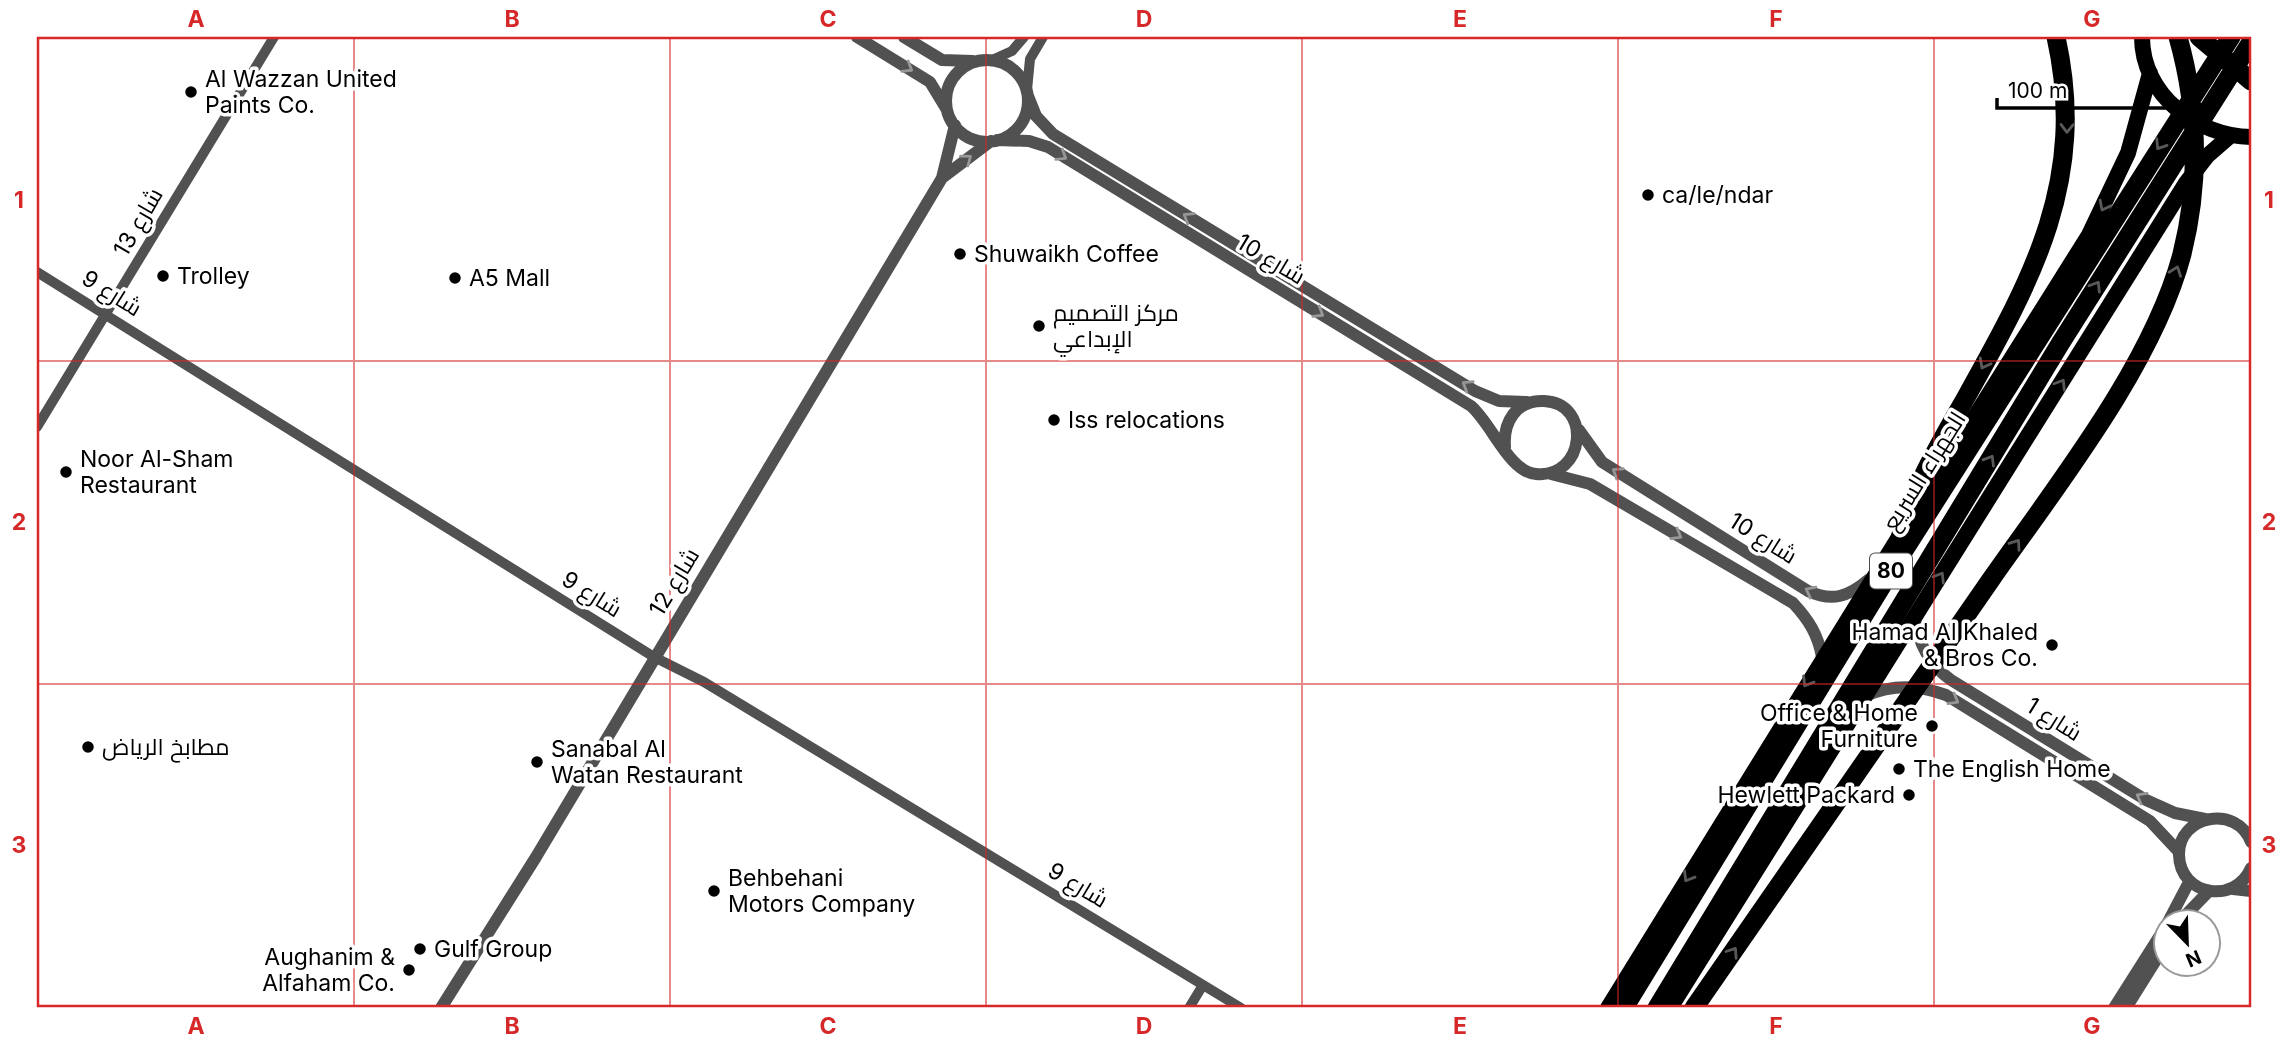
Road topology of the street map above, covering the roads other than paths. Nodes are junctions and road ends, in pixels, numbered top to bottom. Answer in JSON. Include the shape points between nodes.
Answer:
{"nodes":[{"id":1,"x":274,"y":37,"type":"edge"},
{"id":2,"x":857,"y":37,"type":"edge"},
{"id":3,"x":904,"y":37,"type":"edge"},
{"id":4,"x":1024,"y":37,"type":"edge"},
{"id":5,"x":1043,"y":37,"type":"edge"},
{"id":6,"x":2056,"y":37,"type":"edge"},
{"id":7,"x":2142,"y":37,"type":"edge"},
{"id":8,"x":2178,"y":37,"type":"edge"},
{"id":9,"x":2199,"y":37,"type":"edge"},
{"id":10,"x":2215,"y":37,"type":"edge"},
{"id":11,"x":2231,"y":37,"type":"edge"},
{"id":12,"x":2251,"y":42,"type":"edge"},
{"id":13,"x":992,"y":60,"type":"junction"},
{"id":14,"x":976,"y":61,"type":"junction"},
{"id":15,"x":2251,"y":64,"type":"edge"},
{"id":16,"x":2150,"y":73,"type":"junction"},
{"id":17,"x":2251,"y":81,"type":"edge"},
{"id":18,"x":1028,"y":93,"type":"junction"},
{"id":19,"x":948,"y":111,"type":"junction"},
{"id":20,"x":955,"y":125,"type":"junction"},
{"id":21,"x":2230,"y":136,"type":"junction"},
{"id":22,"x":2251,"y":137,"type":"edge"},
{"id":23,"x":994,"y":141,"type":"junction"},
{"id":24,"x":942,"y":177,"type":"junction"},
{"id":25,"x":1212,"y":232,"type":"junction"},
{"id":26,"x":1205,"y":245,"type":"junction"},
{"id":27,"x":37,"y":272,"type":"edge"},
{"id":28,"x":107,"y":315,"type":"junction"},
{"id":29,"x":1531,"y":402,"type":"junction"},
{"id":30,"x":37,"y":427,"type":"edge"},
{"id":31,"x":1577,"y":428,"type":"junction"},
{"id":32,"x":1504,"y":447,"type":"junction"},
{"id":33,"x":1550,"y":474,"type":"junction"},
{"id":34,"x":1894,"y":566,"type":"junction"},
{"id":35,"x":1871,"y":578,"type":"junction"},
{"id":36,"x":1915,"y":617,"type":"junction"},
{"id":37,"x":653,"y":657,"type":"junction"},
{"id":38,"x":1822,"y":657,"type":"junction"},
{"id":39,"x":1866,"y":696,"type":"junction"},
{"id":40,"x":2205,"y":819,"type":"junction"},
{"id":41,"x":2251,"y":842,"type":"edge"},
{"id":42,"x":2179,"y":852,"type":"junction"},
{"id":43,"x":2251,"y":868,"type":"edge"},
{"id":44,"x":2189,"y":883,"type":"junction"},
{"id":45,"x":2233,"y":889,"type":"junction"},
{"id":46,"x":2251,"y":891,"type":"edge"},
{"id":47,"x":2208,"y":892,"type":"junction"},
{"id":48,"x":2176,"y":908,"type":"edge"},
{"id":49,"x":2193,"y":908,"type":"edge"},
{"id":50,"x":2152,"y":948,"type":"edge"},
{"id":51,"x":2152,"y":965,"type":"edge"},
{"id":52,"x":1203,"y":985,"type":"junction"},
{"id":53,"x":441,"y":1008,"type":"edge"},
{"id":54,"x":1189,"y":1008,"type":"edge"},
{"id":55,"x":1241,"y":1008,"type":"edge"},
{"id":56,"x":1608,"y":1008,"type":"edge"},
{"id":57,"x":1624,"y":1008,"type":"edge"},
{"id":58,"x":1657,"y":1008,"type":"edge"},
{"id":59,"x":1670,"y":1008,"type":"edge"},
{"id":60,"x":1694,"y":1008,"type":"edge"},
{"id":61,"x":2114,"y":1008,"type":"edge"},
{"id":62,"x":2126,"y":1008,"type":"edge"}],
"edges":[{"from":1,"to":28,"type":"street","name":"شارع 13"},
{"from":2,"to":19,"type":"street","one_way":true,"via":[[930,82]]},
{"from":3,"to":14,"type":"street","via":[[942,60]]},
{"from":4,"to":13,"type":"street","via":[[1012,51]]},
{"from":5,"to":18,"type":"street","via":[[1030,59]]},
{"from":6,"to":34,"type":"highway","one_way":true,"via":[[2067,103],[2067,141],[2053,215],[2007,320],[1917,486]]},
{"from":7,"to":16,"type":"main road"},
{"from":60,"to":8,"type":"highway","one_way":true,"via":[[2098,426],[2162,308],[2181,255],[2195,168],[2192,103]]},
{"from":9,"to":17,"type":"highway"},
{"from":10,"to":15,"type":"highway"},
{"from":11,"to":34,"type":"highway","name":"الجهراء السريع","number":"80","one_way":true},
{"from":58,"to":12,"type":"highway","number":"80","one_way":true,"via":[[2053,356]]},
{"from":13,"to":14,"type":"street"},
{"from":13,"to":18,"type":"street","via":[[1014,70]]},
{"from":14,"to":19,"type":"street","via":[[949,86]]},
{"from":16,"to":21,"type":"main road","via":[[2174,107],[2209,130]]},
{"from":16,"to":35,"type":"main road","name":"الجهراء السريع","one_way":true,"via":[[2128,153],[2089,235]]},
{"from":18,"to":23,"type":"street","via":[[1024,119]]},
{"from":25,"to":18,"type":"street","name":"شارع 10","one_way":true,"via":[[1053,134],[1037,116]]},
{"from":19,"to":20,"type":"street"},
{"from":20,"to":23,"type":"street","via":[[977,140]]},
{"from":20,"to":24,"type":"street","name":"شارع 12"},
{"from":21,"to":22,"type":"main road"},
{"from":36,"to":21,"type":"main road","one_way":true,"via":[[2186,183]]},
{"from":24,"to":23,"type":"street","name":"شارع 12","one_way":true},
{"from":23,"to":26,"type":"street","name":"شارع 10","one_way":true,"via":[[1029,141],[1048,147]]},
{"from":24,"to":37,"type":"street","name":"شارع 12"},
{"from":25,"to":26,"type":"street"},
{"from":29,"to":25,"type":"street","name":"شارع 10","one_way":true,"via":[[1499,401],[1475,391]]},
{"from":26,"to":32,"type":"street","name":"شارع 10","one_way":true,"via":[[1471,406]]},
{"from":27,"to":28,"type":"street","name":"شارع 9"},
{"from":28,"to":30,"type":"street","name":"شارع 13"},
{"from":28,"to":37,"type":"street","name":"شارع 9"},
{"from":29,"to":31,"type":"street","via":[[1558,404]]},
{"from":29,"to":32,"type":"street","via":[[1508,419]]},
{"from":31,"to":33,"type":"street","via":[[1574,456]]},
{"from":35,"to":31,"type":"street","name":"شارع 10","one_way":true,"via":[[1838,598],[1808,591],[1602,462]]},
{"from":32,"to":33,"type":"street","via":[[1520,469]]},
{"from":33,"to":38,"type":"street","name":"شارع 10","one_way":true,"via":[[1590,484],[1793,603],[1818,638]]},
{"from":34,"to":57,"type":"highway","name":"الجهراء السريع","number":"80"},
{"from":35,"to":38,"type":"main road","name":"الجهراء السريع"},
{"from":36,"to":39,"type":"main road"},
{"from":40,"to":36,"type":"street","name":"شارع 1","one_way":true,"via":[[2146,800],[1951,680],[1922,648]]},
{"from":37,"to":52,"type":"street","name":"شارع 9","via":[[704,682]]},
{"from":37,"to":53,"type":"street","name":"شارع 12"},
{"from":38,"to":56,"type":"main road","name":"الجهراء السريع","one_way":true},
{"from":39,"to":42,"type":"street","name":"شارع 1","one_way":true,"via":[[1903,686],[1947,695],[2150,821]]},
{"from":39,"to":59,"type":"main road"},
{"from":40,"to":41,"type":"street","name":"شارع 1","via":[[2230,820]]},
{"from":40,"to":42,"type":"street","via":[[2192,826]]},
{"from":42,"to":44,"type":"street"},
{"from":43,"to":45,"type":"street"},
{"from":44,"to":47,"type":"street"},
{"from":44,"to":48,"type":"street"},
{"from":45,"to":46,"type":"street"},
{"from":45,"to":47,"type":"street"},
{"from":47,"to":49,"type":"street"},
{"from":50,"to":61,"type":"street"},
{"from":51,"to":62,"type":"street"},
{"from":52,"to":54,"type":"street"},
{"from":52,"to":55,"type":"street","name":"شارع 9"}]}
